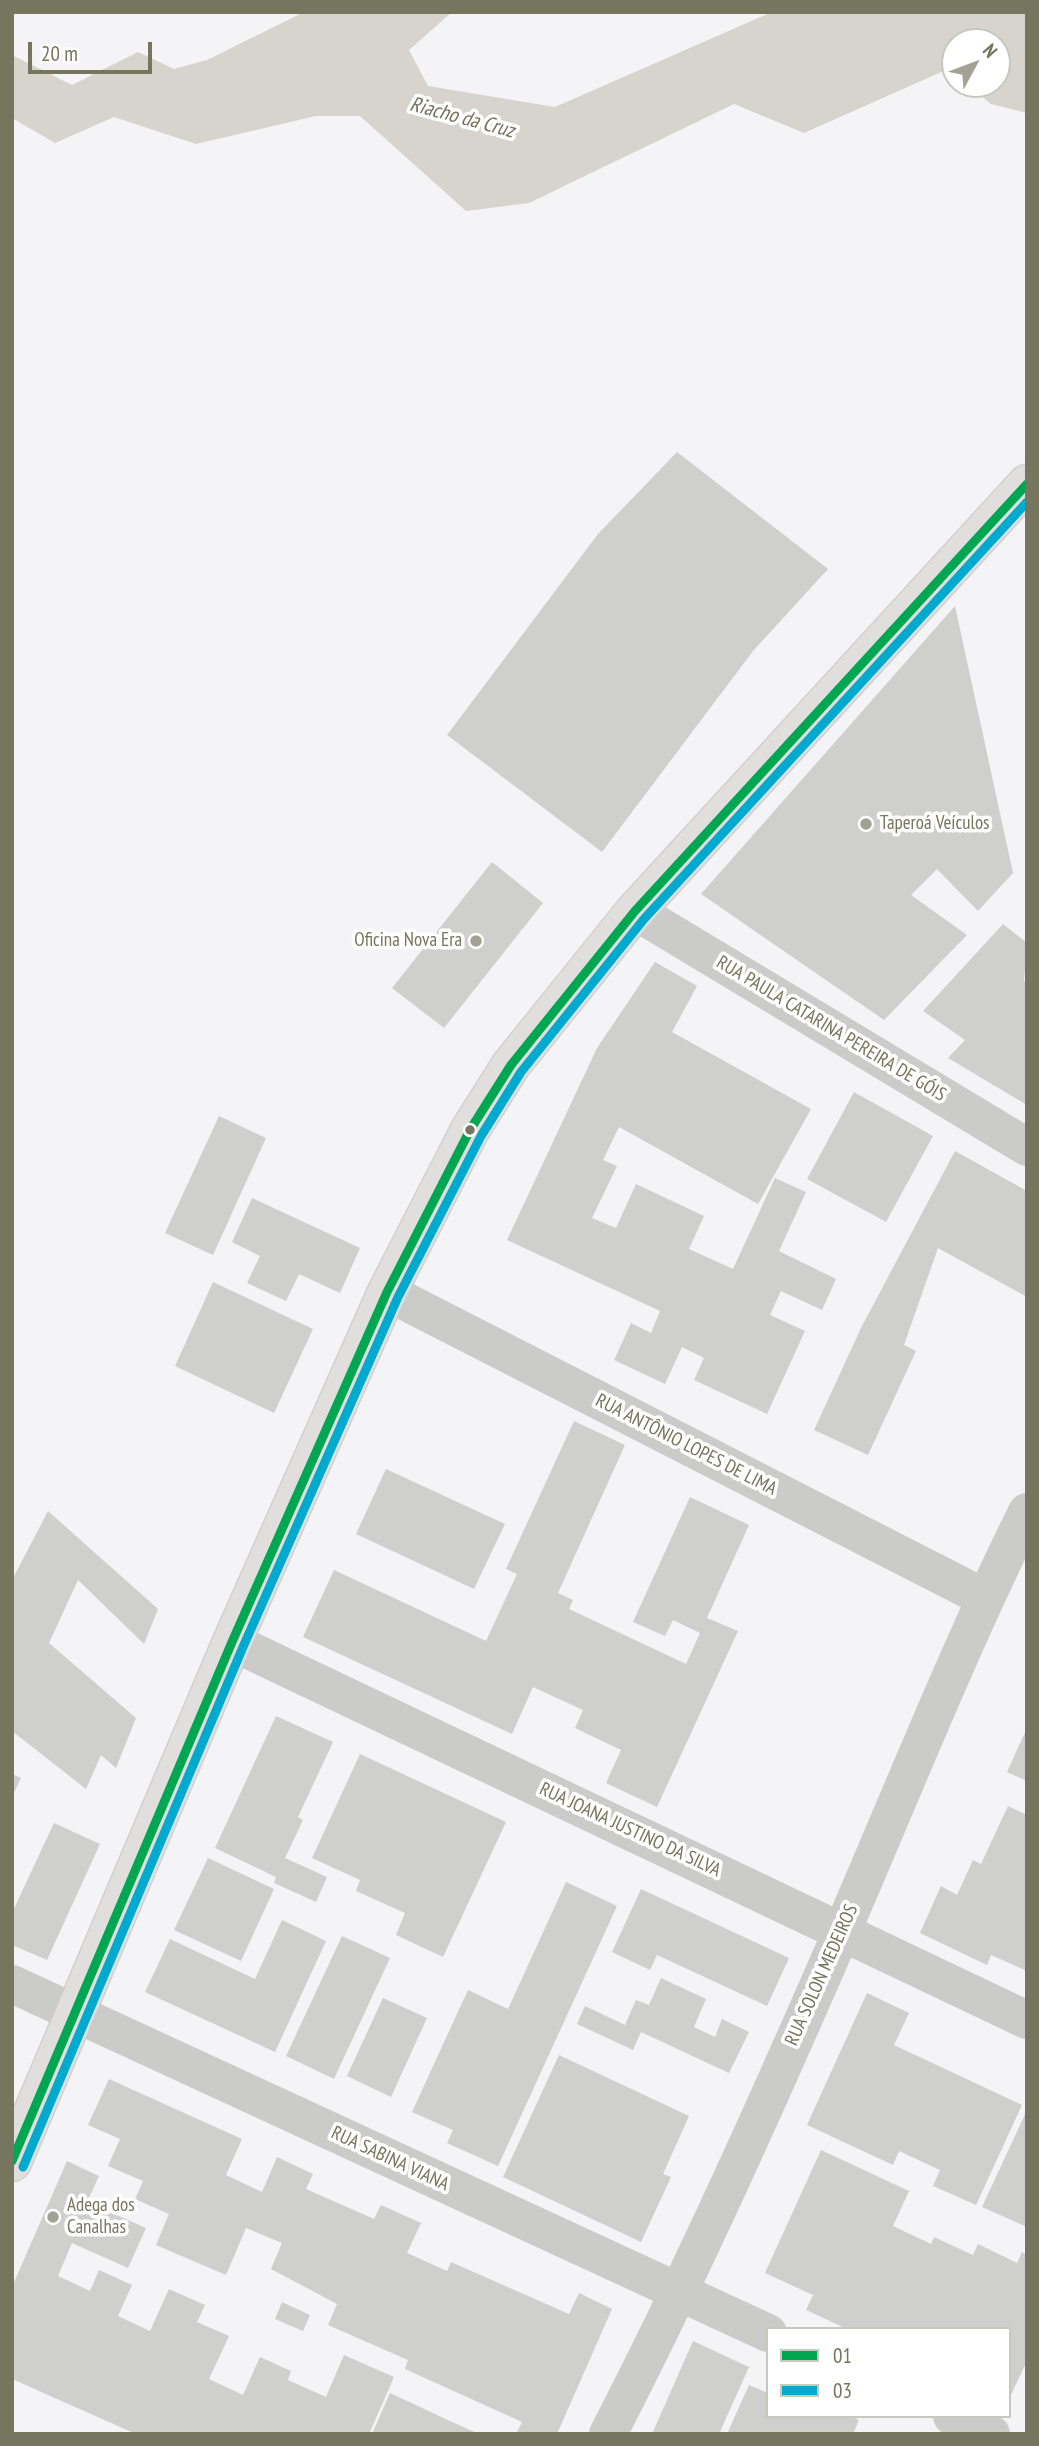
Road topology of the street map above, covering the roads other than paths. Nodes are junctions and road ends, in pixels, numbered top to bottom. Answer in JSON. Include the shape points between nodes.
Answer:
{"nodes":[{"id":1,"x":1027,"y":484,"type":"edge"},
{"id":2,"x":635,"y":911,"type":"junction"},
{"id":3,"x":1027,"y":1147,"type":"edge"},
{"id":4,"x":387,"y":1292,"type":"junction"},
{"id":5,"x":1027,"y":1512,"type":"edge"},
{"id":6,"x":985,"y":1598,"type":"junction"},
{"id":7,"x":232,"y":1642,"type":"junction"},
{"id":8,"x":842,"y":1930,"type":"junction"},
{"id":9,"x":12,"y":1984,"type":"edge"},
{"id":10,"x":76,"y":2013,"type":"junction"},
{"id":11,"x":1027,"y":2020,"type":"edge"},
{"id":12,"x":12,"y":2162,"type":"edge"},
{"id":13,"x":680,"y":2294,"type":"junction"},
{"id":14,"x":766,"y":2332,"type":"edge"},
{"id":15,"x":956,"y":2418,"type":"edge"},
{"id":16,"x":608,"y":2434,"type":"edge"},
{"id":17,"x":990,"y":2434,"type":"edge"}],
"edges":[{"from":1,"to":2,"type":"main road"},
{"from":2,"to":3,"type":"street","name":"RUA PAULA CATARINA PEREIRA DE GÓIS"},
{"from":2,"to":4,"type":"main road","via":[[511,1065],[470,1130]]},
{"from":4,"to":6,"type":"street","name":"RUA ANTÔNIO LOPES DE LIMA"},
{"from":4,"to":7,"type":"main road"},
{"from":5,"to":6,"type":"street","name":"RUA SOLON MEDEIROS"},
{"from":6,"to":8,"type":"street","name":"RUA SOLON MEDEIROS"},
{"from":7,"to":8,"type":"street","name":"RUA JOANA JUSTINO DA SILVA"},
{"from":7,"to":10,"type":"main road"},
{"from":8,"to":11,"type":"street","name":"RUA JOANA JUSTINO DA SILVA"},
{"from":8,"to":13,"type":"street","name":"RUA SOLON MEDEIROS"},
{"from":9,"to":10,"type":"street","name":"RUA SABINA VIANA"},
{"from":10,"to":12,"type":"main road"},
{"from":10,"to":13,"type":"street","name":"RUA SABINA VIANA"},
{"from":13,"to":14,"type":"street","name":"RUA SABINA VIANA"},
{"from":13,"to":16,"type":"street","name":"RUA SOLON MEDEIROS"},
{"from":15,"to":17,"type":"street"}]}
